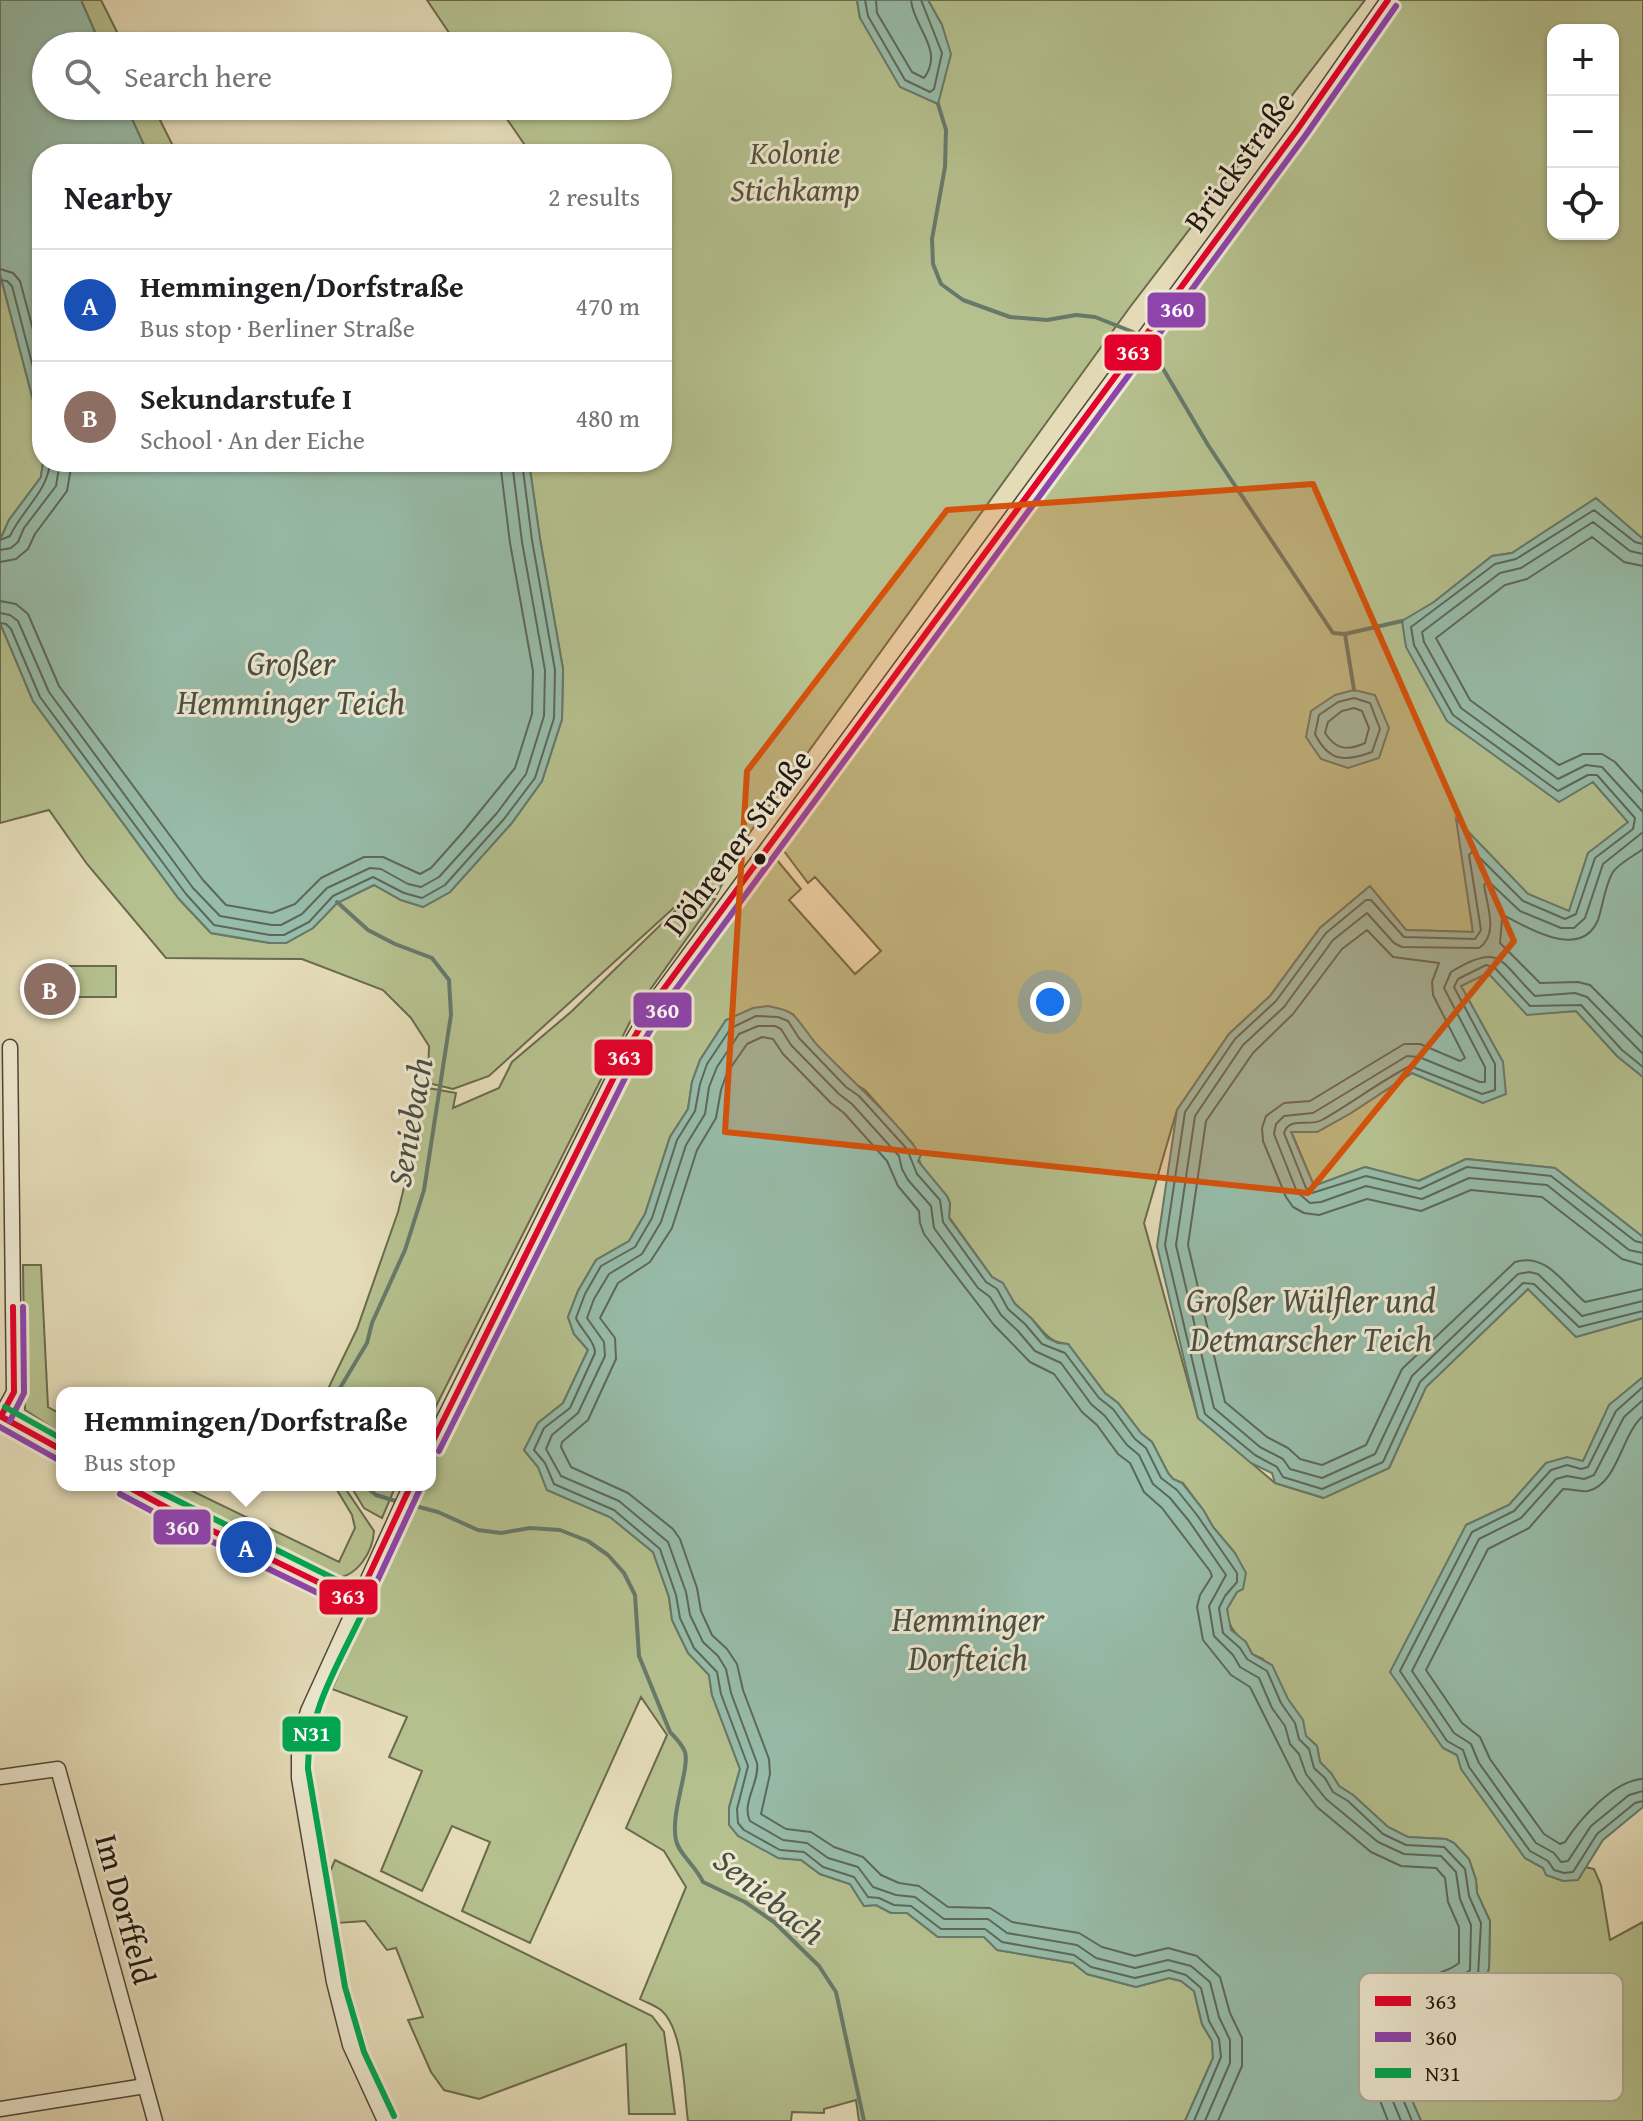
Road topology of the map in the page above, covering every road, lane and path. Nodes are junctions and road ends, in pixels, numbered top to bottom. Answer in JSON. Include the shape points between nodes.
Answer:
{"nodes":[{"id":1,"x":1388,"y":0,"type":"edge"},
{"id":2,"x":1132,"y":354,"type":"joint"},
{"id":3,"x":10,"y":1047,"type":"dead end"},
{"id":4,"x":0,"y":1416,"type":"edge"},
{"id":5,"x":436,"y":1435,"type":"edge"},
{"id":6,"x":56,"y":1447,"type":"edge"},
{"id":7,"x":136,"y":1491,"type":"edge"},
{"id":8,"x":408,"y":1491,"type":"edge"},
{"id":9,"x":357,"y":1601,"type":"junction"},
{"id":10,"x":0,"y":1777,"type":"edge"},
{"id":11,"x":145,"y":2086,"type":"junction"},
{"id":12,"x":0,"y":2109,"type":"edge"},
{"id":13,"x":155,"y":2121,"type":"edge"},
{"id":14,"x":385,"y":2121,"type":"edge"}],
"edges":[{"from":1,"to":2,"type":"street","name":"Brückstraße"},
{"from":2,"to":5,"type":"street","name":"Döhrener Straße","via":[[674,973],[632,1041]]},
{"from":3,"to":4,"type":"street","via":[[14,1392]]},
{"from":4,"to":6,"type":"street"},
{"from":7,"to":9,"type":"street"},
{"from":8,"to":9,"type":"street"},
{"from":9,"to":14,"type":"street","via":[[308,1711],[298,1761],[341,2019]]},
{"from":10,"to":11,"type":"street","name":"Im Dorffeld","via":[[58,1769]]},
{"from":11,"to":12,"type":"street"},
{"from":11,"to":13,"type":"street","name":"Im Dorffeld"}]}
